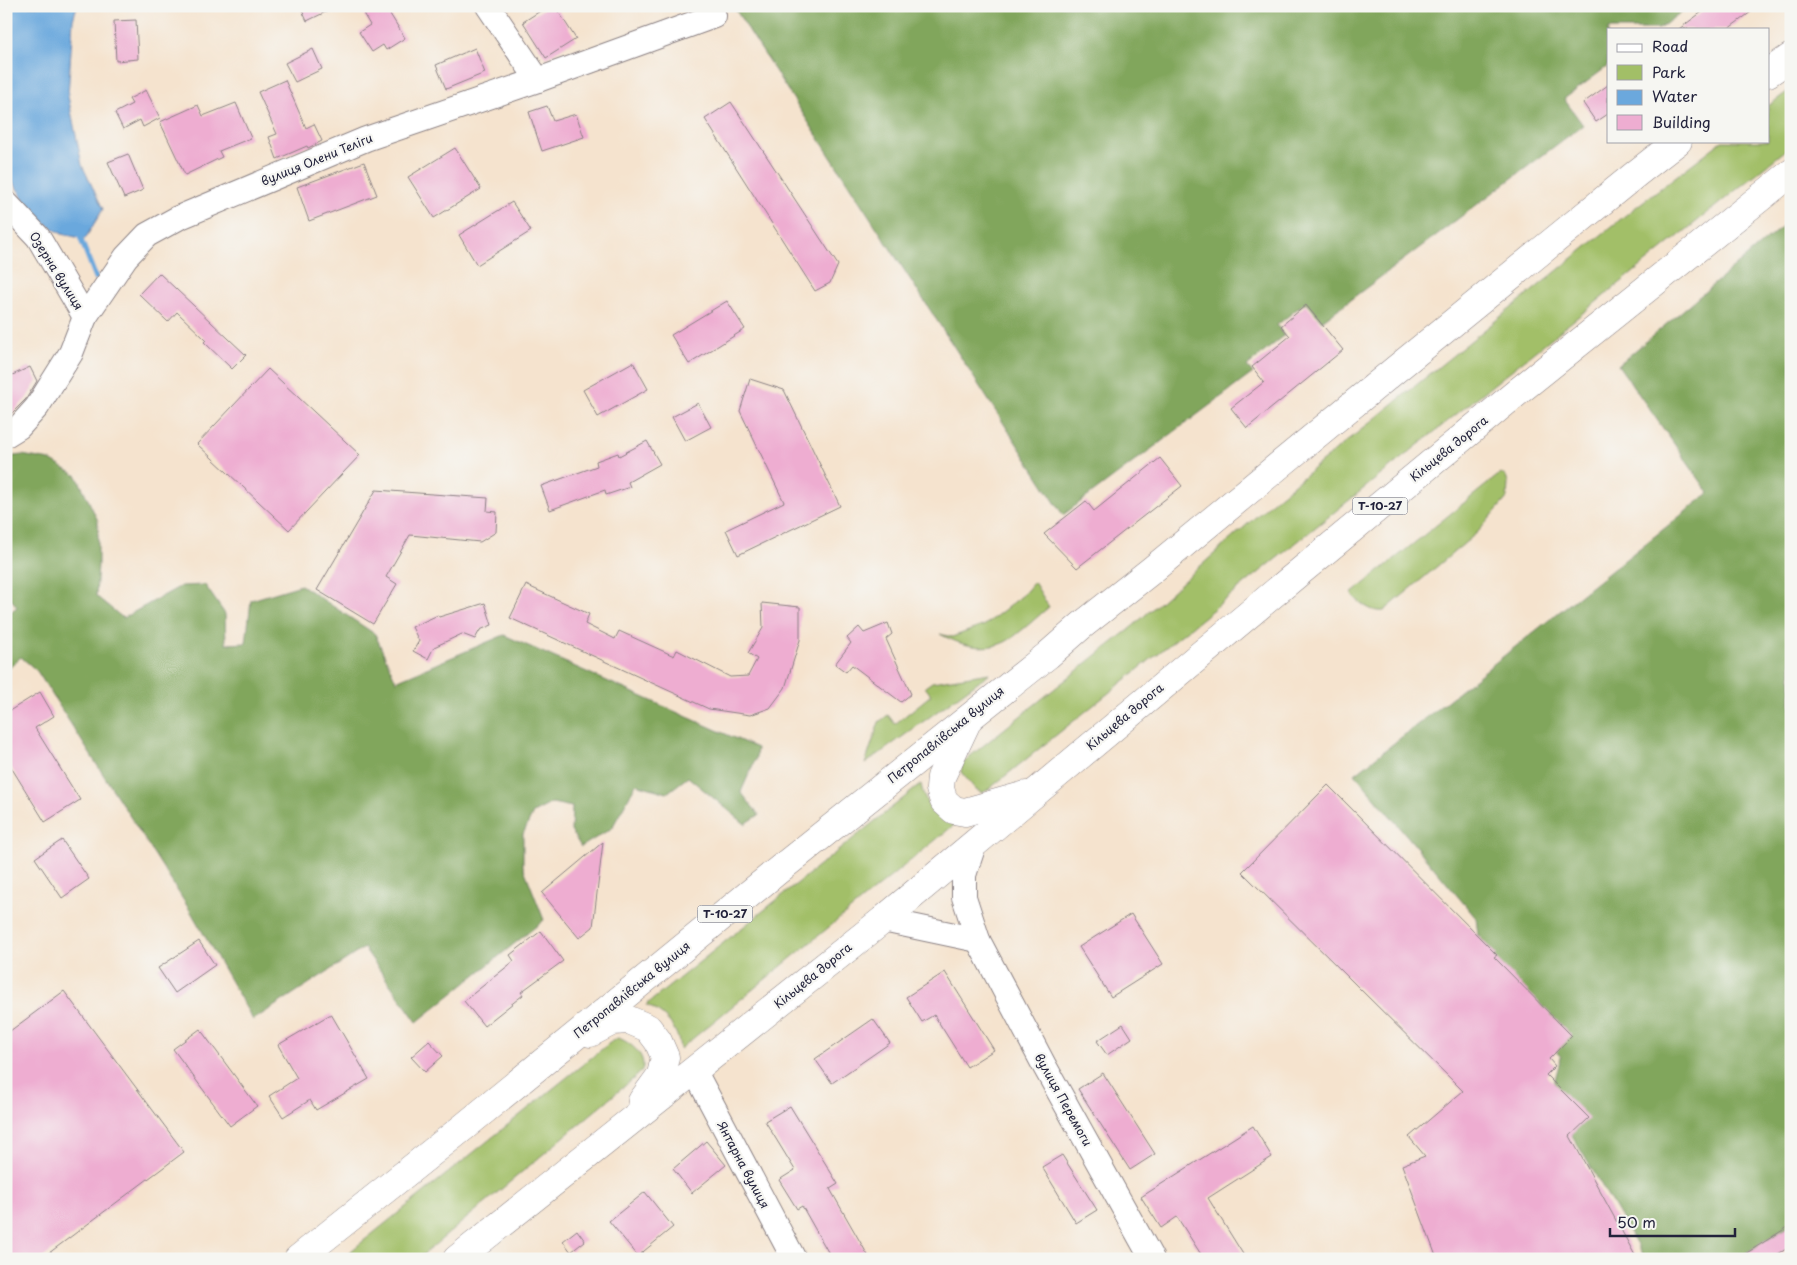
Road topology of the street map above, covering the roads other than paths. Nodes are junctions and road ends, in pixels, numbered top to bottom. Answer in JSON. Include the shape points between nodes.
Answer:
{"nodes":[{"id":1,"x":488,"y":6,"type":"edge"},
{"id":2,"x":710,"y":6,"type":"edge"},
{"id":3,"x":1791,"y":57,"type":"edge"},
{"id":4,"x":1770,"y":72,"type":"edge"},
{"id":5,"x":538,"y":80,"type":"junction"},
{"id":6,"x":1677,"y":142,"type":"edge"},
{"id":7,"x":1791,"y":173,"type":"edge"},
{"id":8,"x":6,"y":203,"type":"edge"},
{"id":9,"x":85,"y":317,"type":"junction"},
{"id":10,"x":6,"y":435,"type":"edge"},
{"id":11,"x":970,"y":716,"type":"junction"},
{"id":12,"x":1036,"y":792,"type":"junction"},
{"id":13,"x":974,"y":845,"type":"junction"},
{"id":14,"x":883,"y":920,"type":"junction"},
{"id":15,"x":978,"y":940,"type":"junction"},
{"id":16,"x":560,"y":1049,"type":"junction"},
{"id":17,"x":694,"y":1070,"type":"junction"},
{"id":18,"x":625,"y":1124,"type":"junction"},
{"id":19,"x":298,"y":1259,"type":"edge"},
{"id":20,"x":457,"y":1259,"type":"edge"},
{"id":21,"x":794,"y":1259,"type":"edge"},
{"id":22,"x":1152,"y":1259,"type":"edge"}],
"edges":[{"from":1,"to":5,"type":"street"},
{"from":2,"to":5,"type":"street","name":"вулиця Олени Теліги","via":[[714,16]]},
{"from":3,"to":4,"type":"highway"},
{"from":5,"to":9,"type":"street","name":"вулиця Олени Теліги","via":[[366,139],[178,218],[147,235],[126,257]]},
{"from":6,"to":11,"type":"highway","name":"Петропавлівська вулиця","number":"Т-10-27"},
{"from":7,"to":12,"type":"highway","name":"Кільцева дорога","number":"Т-10-27","via":[[1520,390]]},
{"from":8,"to":9,"type":"street","name":"Озерна вулиця","via":[[38,237]]},
{"from":9,"to":10,"type":"street","name":"вулиця Олени Теліги","via":[[71,353],[37,407],[19,427]]},
{"from":11,"to":12,"type":"highway","via":[[941,778],[944,801],[954,810],[965,812]]},
{"from":11,"to":16,"type":"highway","name":"Петропавлівська вулиця","number":"Т-10-27"},
{"from":12,"to":13,"type":"highway","name":"Кільцева дорога","number":"Т-10-27"},
{"from":13,"to":14,"type":"highway","name":"Кільцева дорога","number":"Т-10-27"},
{"from":13,"to":15,"type":"street","name":"вулиця Перемоги","via":[[964,875],[964,897]]},
{"from":14,"to":15,"type":"street"},
{"from":14,"to":17,"type":"highway","name":"Кільцева дорога","number":"Т-10-27"},
{"from":15,"to":22,"type":"street","name":"вулиця Перемоги","via":[[1048,1074]]},
{"from":16,"to":18,"type":"highway","via":[[613,1021],[629,1020],[648,1028],[665,1057],[661,1075]]},
{"from":16,"to":19,"type":"highway","name":"Петропавлівська вулиця","number":"Т-10-27"},
{"from":17,"to":18,"type":"highway","name":"Кільцева дорога","number":"Т-10-27"},
{"from":17,"to":21,"type":"street","name":"Янтарна вулиця"},
{"from":18,"to":20,"type":"highway","name":"Кільцева дорога","number":"Т-10-27"}]}
